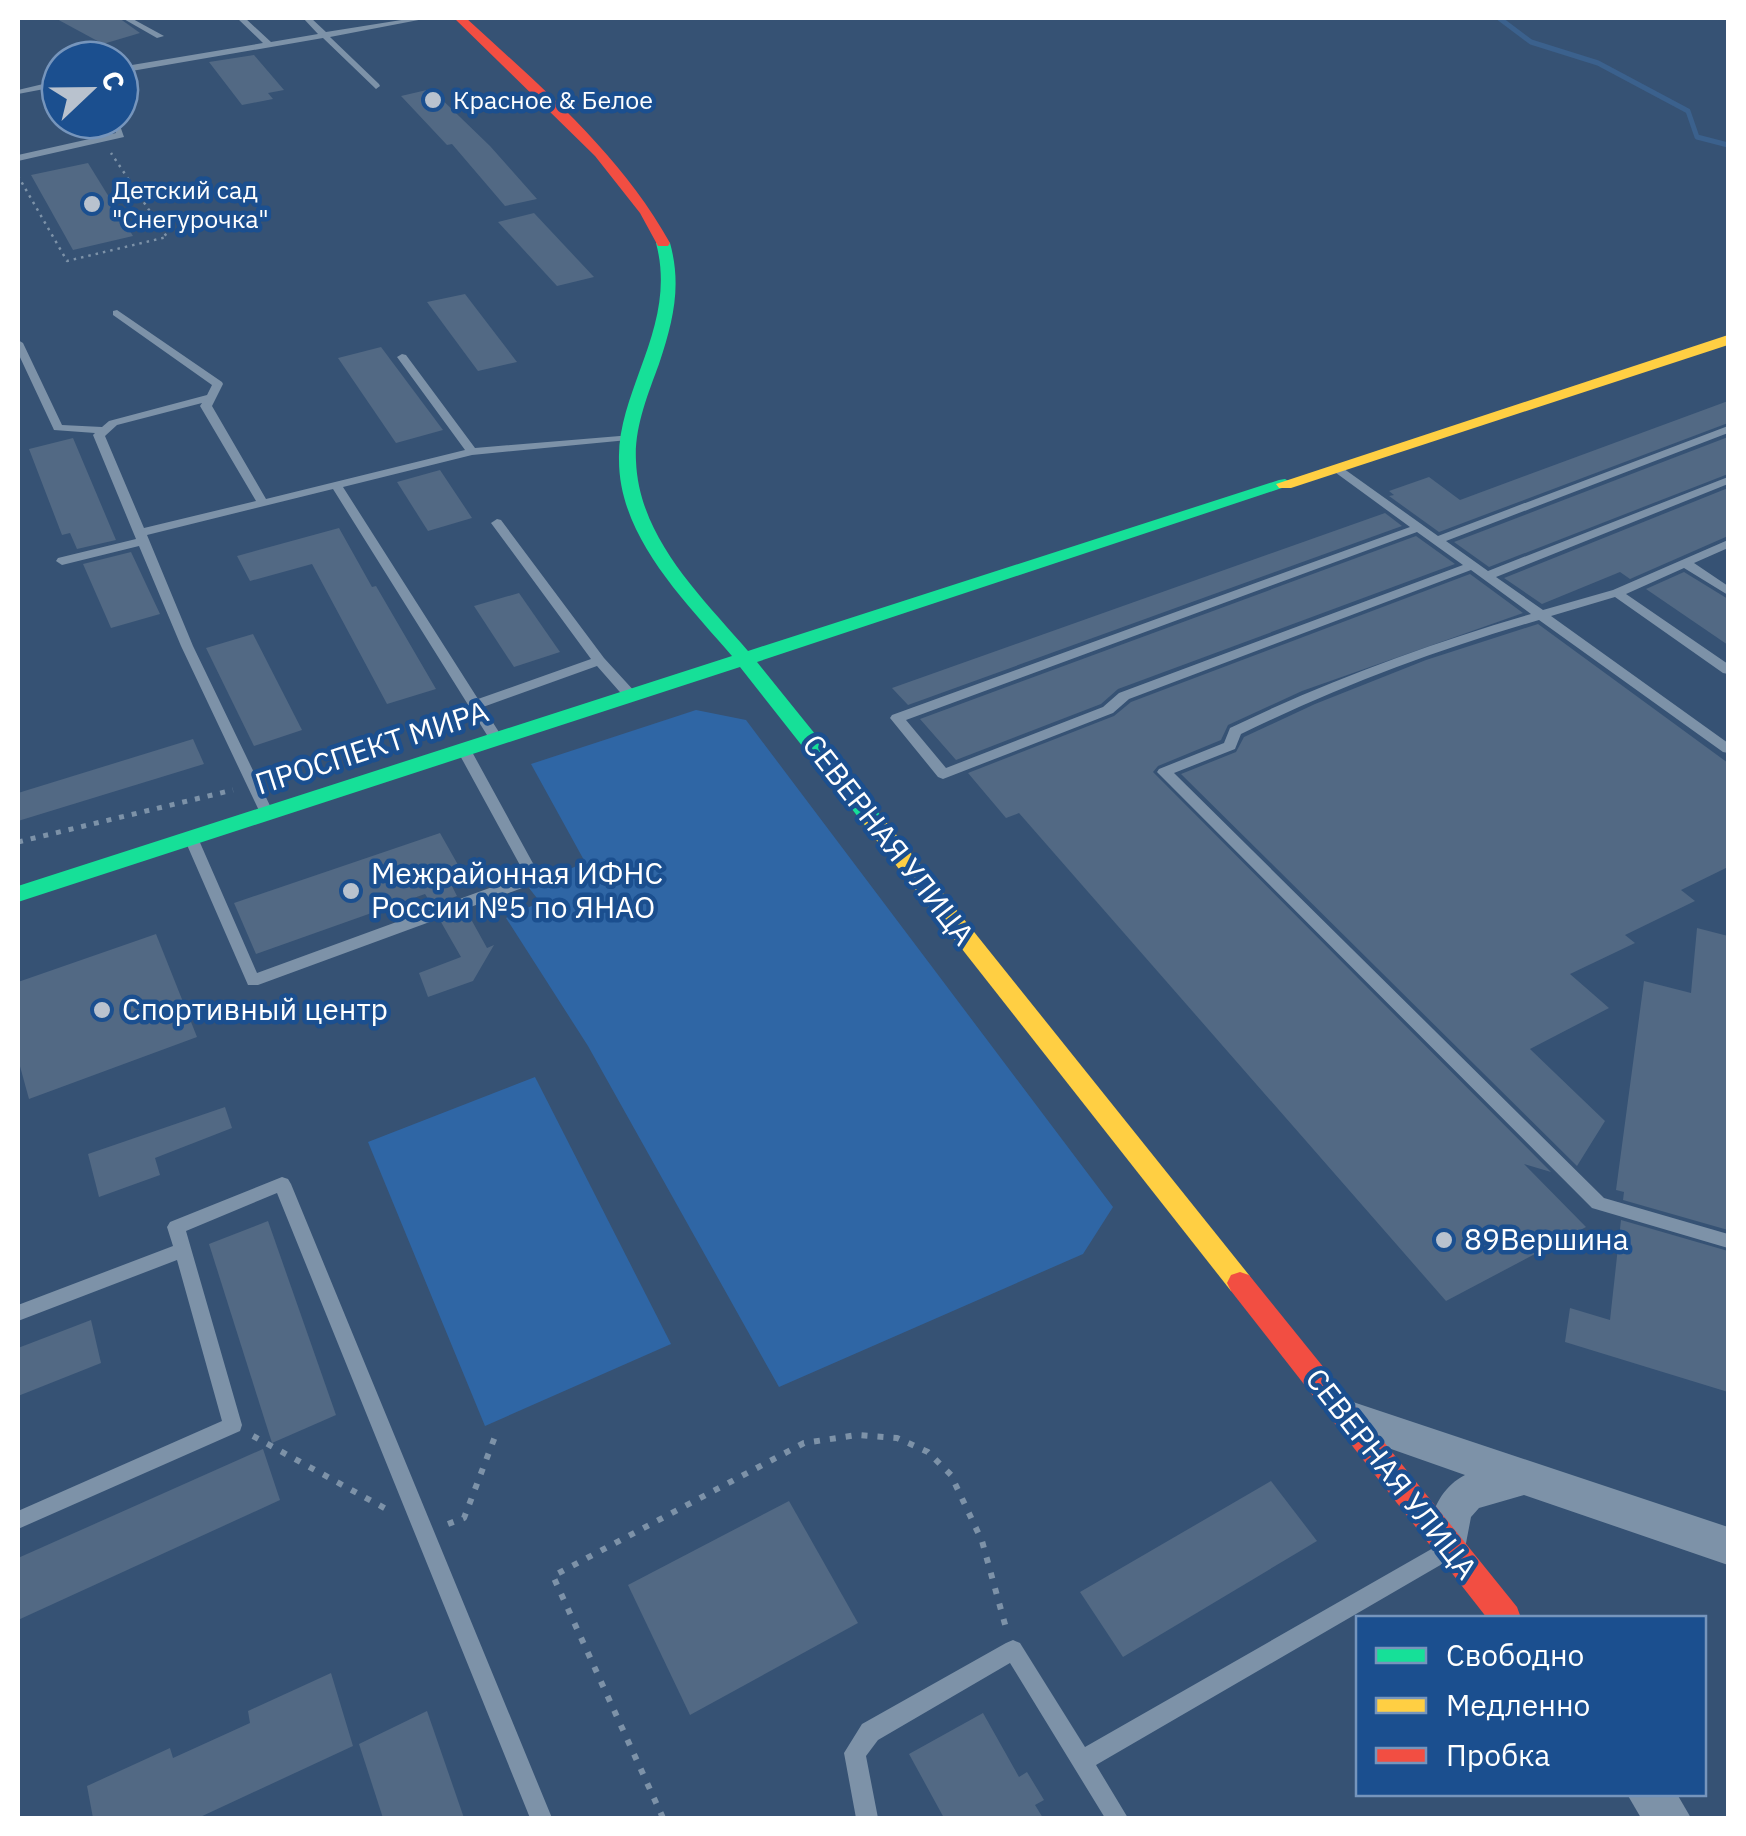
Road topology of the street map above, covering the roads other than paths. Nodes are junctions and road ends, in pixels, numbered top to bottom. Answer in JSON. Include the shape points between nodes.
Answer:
{"nodes":[{"id":1,"x":126,"y":18,"type":"edge"},
{"id":2,"x":241,"y":18,"type":"edge"},
{"id":3,"x":308,"y":18,"type":"edge"},
{"id":4,"x":426,"y":18,"type":"edge"},
{"id":5,"x":460,"y":18,"type":"edge"},
{"id":6,"x":323,"y":35,"type":"junction"},
{"id":7,"x":160,"y":36,"type":"dead end"},
{"id":8,"x":269,"y":44,"type":"junction"},
{"id":9,"x":140,"y":67,"type":"edge"},
{"id":10,"x":18,"y":82,"type":"edge"},
{"id":11,"x":376,"y":86,"type":"dead end"},
{"id":12,"x":23,"y":91,"type":"edge"},
{"id":13,"x":99,"y":140,"type":"edge"},
{"id":14,"x":18,"y":158,"type":"edge"},
{"id":15,"x":118,"y":313,"type":"dead end"},
{"id":16,"x":1728,"y":340,"type":"edge"},
{"id":17,"x":18,"y":343,"type":"edge"},
{"id":18,"x":402,"y":357,"type":"dead end"},
{"id":19,"x":211,"y":397,"type":"junction"},
{"id":20,"x":1728,"y":429,"type":"edge"},
{"id":21,"x":106,"y":430,"type":"junction"},
{"id":22,"x":628,"y":436,"type":"junction"},
{"id":23,"x":472,"y":452,"type":"junction"},
{"id":24,"x":1336,"y":468,"type":"junction"},
{"id":25,"x":1728,"y":480,"type":"edge"},
{"id":26,"x":337,"y":486,"type":"junction"},
{"id":27,"x":263,"y":503,"type":"junction"},
{"id":28,"x":497,"y":523,"type":"dead end"},
{"id":29,"x":1417,"y":528,"type":"junction"},
{"id":30,"x":142,"y":537,"type":"junction"},
{"id":31,"x":1435,"y":540,"type":"junction"},
{"id":32,"x":1728,"y":544,"type":"edge"},
{"id":33,"x":62,"y":561,"type":"dead end"},
{"id":34,"x":1685,"y":563,"type":"junction"},
{"id":35,"x":1472,"y":566,"type":"junction"},
{"id":36,"x":1486,"y":576,"type":"junction"},
{"id":37,"x":1728,"y":591,"type":"edge"},
{"id":38,"x":1617,"y":593,"type":"junction"},
{"id":39,"x":1541,"y":614,"type":"junction"},
{"id":40,"x":745,"y":659,"type":"junction"},
{"id":41,"x":599,"y":662,"type":"junction"},
{"id":42,"x":1728,"y":670,"type":"edge"},
{"id":43,"x":631,"y":696,"type":"junction"},
{"id":44,"x":475,"y":705,"type":"junction"},
{"id":45,"x":497,"y":740,"type":"junction"},
{"id":46,"x":1728,"y":749,"type":"edge"},
{"id":47,"x":464,"y":750,"type":"junction"},
{"id":48,"x":267,"y":814,"type":"junction"},
{"id":49,"x":191,"y":838,"type":"junction"},
{"id":50,"x":18,"y":894,"type":"edge"},
{"id":51,"x":1728,"y":1240,"type":"edge"},
{"id":52,"x":180,"y":1250,"type":"junction"},
{"id":53,"x":18,"y":1313,"type":"edge"},
{"id":54,"x":1345,"y":1417,"type":"junction"},
{"id":55,"x":1529,"y":1478,"type":"junction"},
{"id":56,"x":18,"y":1520,"type":"edge"},
{"id":57,"x":1728,"y":1546,"type":"edge"},
{"id":58,"x":1450,"y":1549,"type":"junction"},
{"id":59,"x":1504,"y":1616,"type":"edge"},
{"id":60,"x":1082,"y":1760,"type":"junction"},
{"id":61,"x":1651,"y":1796,"type":"edge"},
{"id":62,"x":540,"y":1818,"type":"edge"},
{"id":63,"x":867,"y":1818,"type":"edge"},
{"id":64,"x":1117,"y":1818,"type":"edge"},
{"id":65,"x":1669,"y":1818,"type":"edge"}],
"edges":[{"from":1,"to":7,"type":"lane"},
{"from":2,"to":8,"type":"lane"},
{"from":3,"to":6,"type":"lane"},
{"from":4,"to":6,"type":"lane"},
{"from":5,"to":22,"type":"street","name":"СЕВЕРНАЯ УЛИЦА","via":[[632,193],[667,249],[670,306]]},
{"from":6,"to":8,"type":"lane"},
{"from":6,"to":11,"type":"lane"},
{"from":8,"to":9,"type":"lane"},
{"from":10,"to":12,"type":"lane"},
{"from":13,"to":14,"type":"lane"},
{"from":15,"to":19,"type":"lane","via":[[218,384]]},
{"from":16,"to":24,"type":"street","name":"ПРОСПЕКТ МИРА"},
{"from":17,"to":21,"type":"lane","via":[[58,428]]},
{"from":18,"to":23,"type":"lane"},
{"from":19,"to":21,"type":"lane"},
{"from":19,"to":27,"type":"lane","via":[[206,406]]},
{"from":20,"to":31,"type":"lane"},
{"from":21,"to":30,"type":"lane","via":[[99,435]]},
{"from":22,"to":23,"type":"lane"},
{"from":22,"to":40,"type":"street","name":"СЕВЕРНАЯ УЛИЦА","via":[[627,473],[644,519]]},
{"from":23,"to":26,"type":"lane"},
{"from":24,"to":29,"type":"lane"},
{"from":24,"to":40,"type":"street","name":"ПРОСПЕКТ МИРА"},
{"from":25,"to":36,"type":"lane"},
{"from":26,"to":27,"type":"lane"},
{"from":26,"to":44,"type":"lane"},
{"from":27,"to":30,"type":"lane"},
{"from":28,"to":41,"type":"lane"},
{"from":29,"to":31,"type":"lane"},
{"from":29,"to":35,"type":"lane","via":[[896,718],[943,774],[1108,710],[1124,696]]},
{"from":30,"to":33,"type":"lane"},
{"from":30,"to":48,"type":"lane"},
{"from":31,"to":35,"type":"lane"},
{"from":32,"to":34,"type":"lane"},
{"from":34,"to":37,"type":"lane"},
{"from":34,"to":38,"type":"lane"},
{"from":35,"to":36,"type":"lane"},
{"from":36,"to":39,"type":"lane"},
{"from":38,"to":39,"type":"lane"},
{"from":38,"to":42,"type":"lane"},
{"from":39,"to":46,"type":"lane"},
{"from":39,"to":51,"type":"lane","via":[[1298,699],[1235,732],[1230,746],[1164,772],[1598,1203]]},
{"from":40,"to":43,"type":"street","name":"ПРОСПЕКТ МИРА"},
{"from":40,"to":54,"type":"street","name":"СЕВЕРНАЯ УЛИЦА"},
{"from":41,"to":43,"type":"lane"},
{"from":41,"to":44,"type":"lane"},
{"from":43,"to":45,"type":"street","name":"ПРОСПЕКТ МИРА"},
{"from":44,"to":45,"type":"lane"},
{"from":45,"to":47,"type":"street","name":"ПРОСПЕКТ МИРА"},
{"from":47,"to":48,"type":"street","name":"ПРОСПЕКТ МИРА"},
{"from":47,"to":49,"type":"lane","via":[[528,867],[520,883],[253,981]]},
{"from":48,"to":49,"type":"street","name":"ПРОСПЕКТ МИРА"},
{"from":49,"to":50,"type":"street","name":"ПРОСПЕКТ МИРА"},
{"from":52,"to":53,"type":"lane"},
{"from":52,"to":56,"type":"lane","via":[[233,1424]]},
{"from":52,"to":62,"type":"lane","via":[[176,1227],[282,1184]]},
{"from":54,"to":55,"type":"street"},
{"from":54,"to":58,"type":"street","name":"СЕВЕРНАЯ УЛИЦА"},
{"from":55,"to":57,"type":"street"},
{"from":55,"to":58,"type":"street","via":[[1477,1486],[1460,1496],[1448,1526]]},
{"from":58,"to":59,"type":"street","name":"СЕВЕРНАЯ УЛИЦА"},
{"from":58,"to":60,"type":"lane"},
{"from":60,"to":63,"type":"lane","via":[[1013,1650],[870,1732],[855,1753]]},
{"from":60,"to":64,"type":"lane"},
{"from":61,"to":65,"type":"street"}]}
